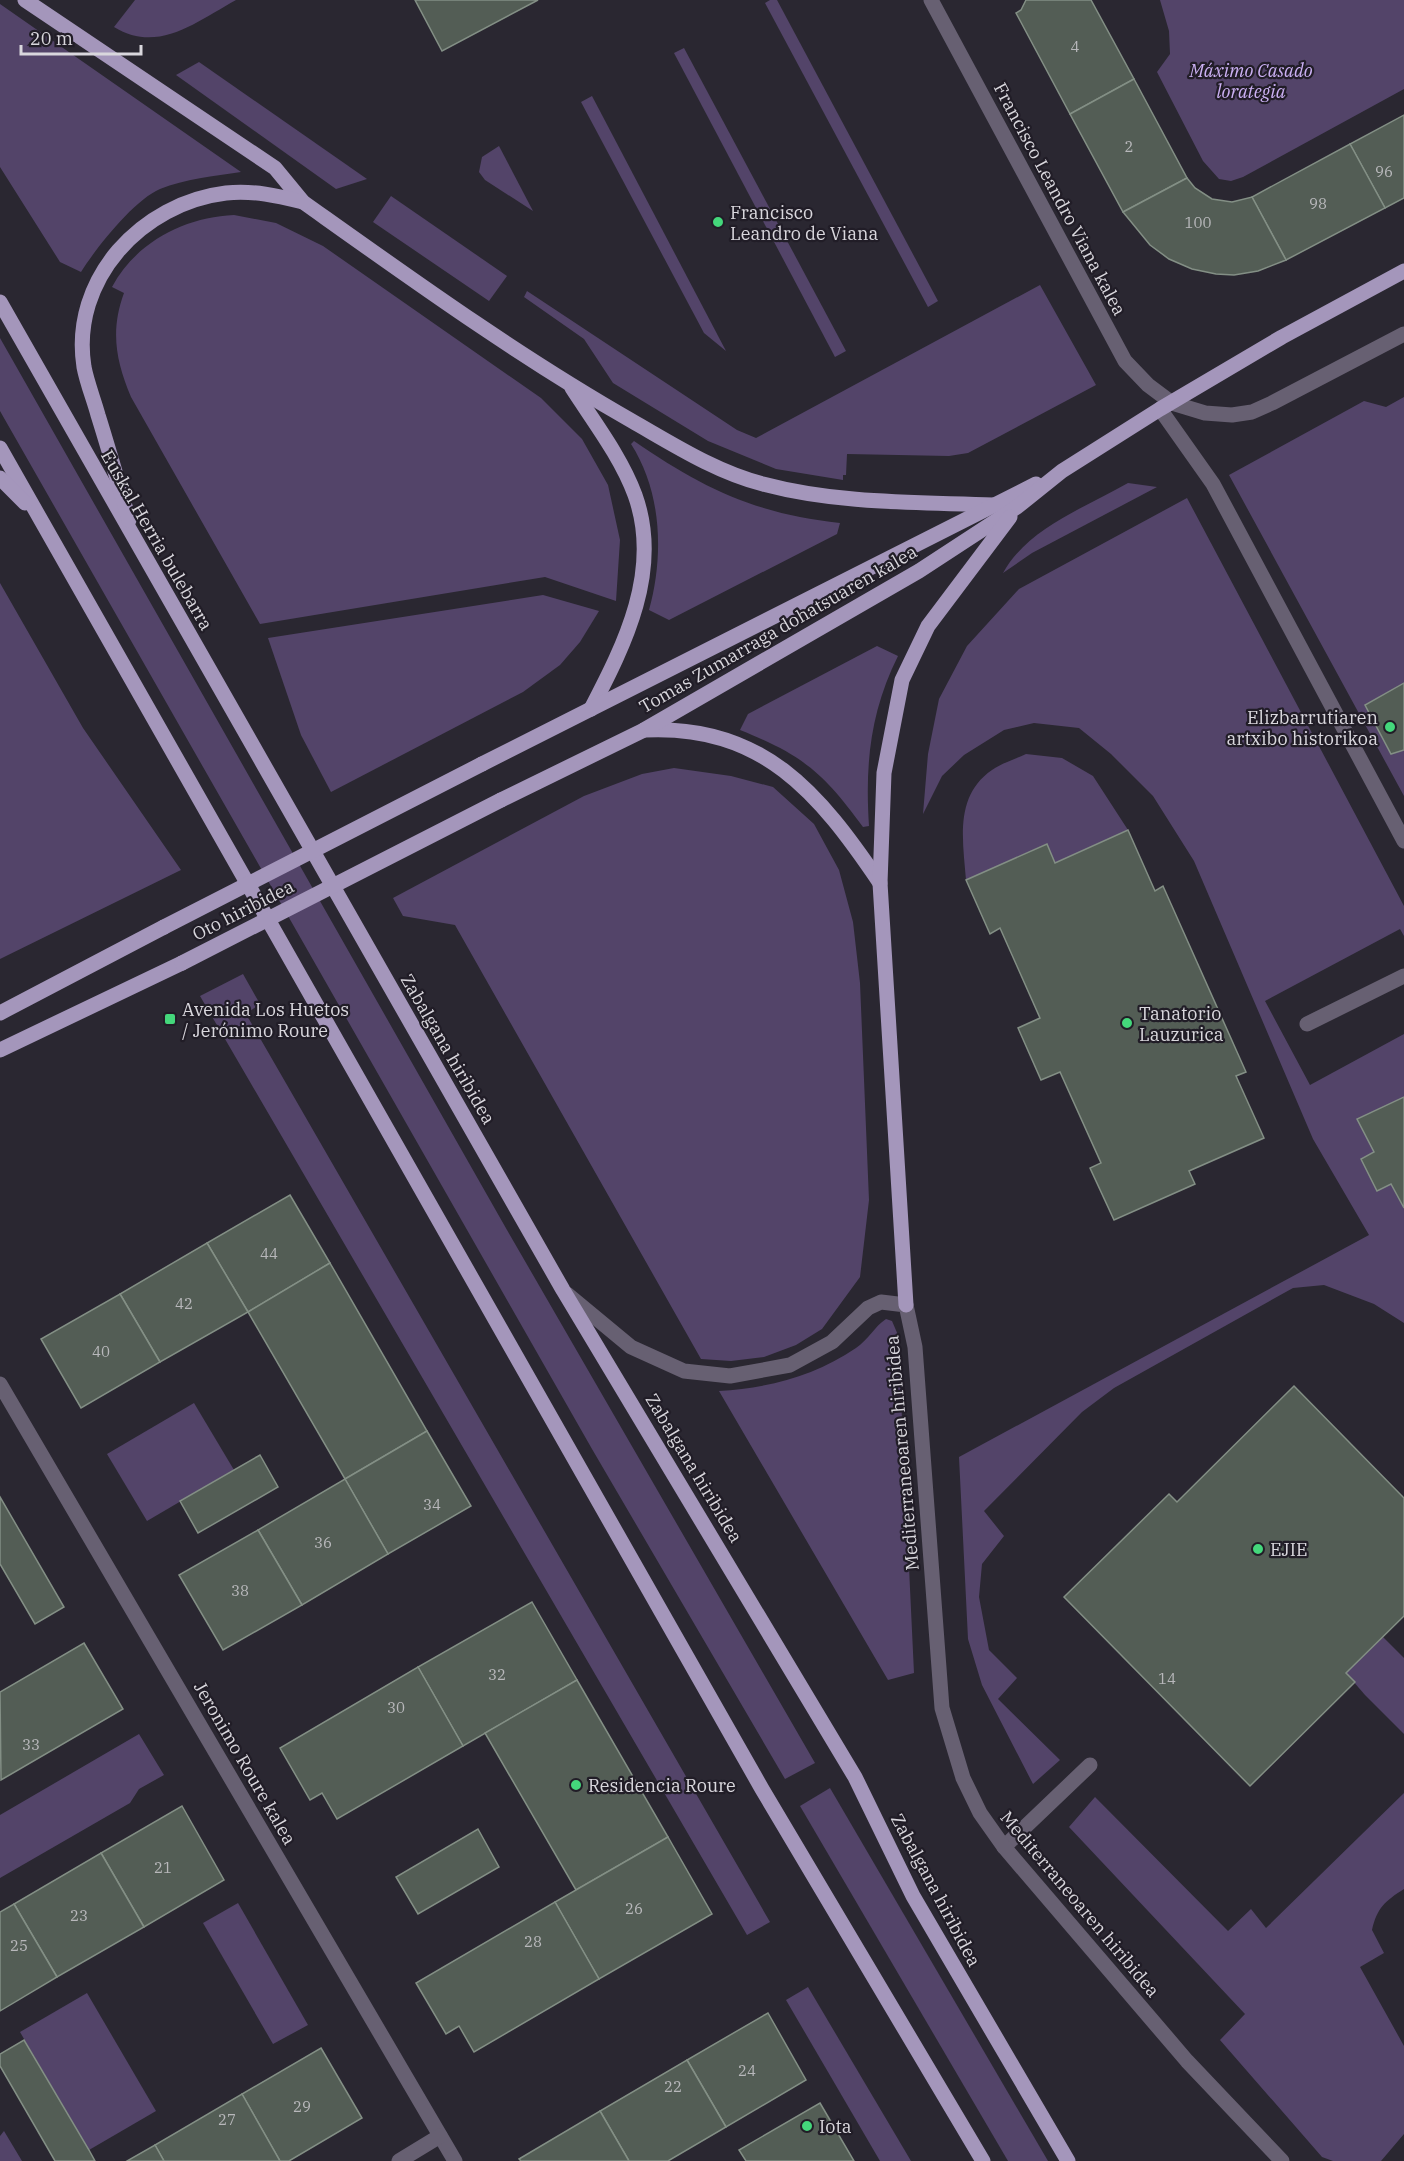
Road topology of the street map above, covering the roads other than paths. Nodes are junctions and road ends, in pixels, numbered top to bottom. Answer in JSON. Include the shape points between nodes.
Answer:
{"nodes":[{"id":1,"x":25,"y":0,"type":"edge"},
{"id":2,"x":931,"y":0,"type":"edge"},
{"id":3,"x":303,"y":202,"type":"junction"},
{"id":4,"x":1404,"y":271,"type":"edge"},
{"id":5,"x":0,"y":302,"type":"edge"},
{"id":6,"x":1404,"y":334,"type":"edge"},
{"id":7,"x":570,"y":386,"type":"junction"},
{"id":8,"x":1166,"y":406,"type":"junction"},
{"id":9,"x":0,"y":448,"type":"edge"},
{"id":10,"x":1062,"y":471,"type":"junction"},
{"id":11,"x":0,"y":478,"type":"edge"},
{"id":12,"x":993,"y":505,"type":"junction"},
{"id":13,"x":1017,"y":507,"type":"junction"},
{"id":14,"x":40,"y":518,"type":"junction"},
{"id":15,"x":137,"y":547,"type":"junction"},
{"id":16,"x":591,"y":709,"type":"junction"},
{"id":17,"x":642,"y":731,"type":"junction"},
{"id":18,"x":482,"y":764,"type":"joint"},
{"id":19,"x":283,"y":797,"type":"joint"},
{"id":20,"x":501,"y":800,"type":"joint"},
{"id":21,"x":1404,"y":841,"type":"edge"},
{"id":22,"x":880,"y":883,"type":"junction"},
{"id":23,"x":1404,"y":976,"type":"edge"},
{"id":24,"x":0,"y":1013,"type":"edge"},
{"id":25,"x":1307,"y":1024,"type":"dead end"},
{"id":26,"x":0,"y":1050,"type":"edge"},
{"id":27,"x":563,"y":1290,"type":"junction"},
{"id":28,"x":906,"y":1305,"type":"junction"},
{"id":29,"x":0,"y":1384,"type":"edge"},
{"id":30,"x":1090,"y":1765,"type":"dead end"},
{"id":31,"x":1004,"y":1847,"type":"junction"},
{"id":32,"x":440,"y":2136,"type":"junction"},
{"id":33,"x":399,"y":2161,"type":"edge"},
{"id":34,"x":455,"y":2161,"type":"edge"},
{"id":35,"x":983,"y":2161,"type":"edge"},
{"id":36,"x":1068,"y":2161,"type":"edge"},
{"id":37,"x":1282,"y":2161,"type":"edge"}],
"edges":[{"from":1,"to":3,"type":"main road","via":[[275,168]]},
{"from":2,"to":8,"type":"street","name":"Francisco Leandro Viana kalea","via":[[1125,361]]},
{"from":3,"to":7,"type":"main road"},
{"from":3,"to":15,"type":"main road","via":[[257,192],[227,193],[177,206],[134,233],[99,276],[86,308],[84,367]]},
{"from":4,"to":8,"type":"main road","name":"Tomas Zumarraga dohatsuaren kalea"},
{"from":5,"to":15,"type":"main road","name":"Euskal Herria bulebarra"},
{"from":6,"to":8,"type":"street","via":[[1252,411],[1232,415]]},
{"from":7,"to":12,"type":"main road","via":[[692,455],[728,473],[763,484],[851,500]]},
{"from":7,"to":16,"type":"main road","via":[[607,441],[635,495],[644,570],[635,615]]},
{"from":8,"to":10,"type":"main road","name":"Tomas Zumarraga dohatsuaren kalea"},
{"from":8,"to":21,"type":"street","via":[[1213,484]]},
{"from":9,"to":14,"type":"main road"},
{"from":10,"to":12,"type":"main road","name":"Tomas Zumarraga dohatsuaren kalea"},
{"from":10,"to":13,"type":"main road","name":"Tomas Zumarraga dohatsuaren kalea"},
{"from":11,"to":14,"type":"main road"},
{"from":12,"to":16,"type":"main road","name":"Tomas Zumarraga dohatsuaren kalea"},
{"from":13,"to":17,"type":"main road","name":"Tomas Zumarraga dohatsuaren kalea","via":[[919,571]]},
{"from":13,"to":22,"type":"main road","via":[[928,626],[902,680],[884,773]]},
{"from":14,"to":35,"type":"main road","via":[[762,1789]]},
{"from":15,"to":19,"type":"main road","name":"Euskal Herria bulebarra"},
{"from":16,"to":18,"type":"main road","name":"Tomas Zumarraga dohatsuaren kalea"},
{"from":17,"to":20,"type":"main road","name":"Tomas Zumarraga dohatsuaren kalea"},
{"from":17,"to":22,"type":"main road","via":[[666,729],[714,736],[762,755],[822,803]]},
{"from":18,"to":24,"type":"main road","name":"Oto hiribidea","bridge":true},
{"from":19,"to":27,"type":"main road","name":"Zabalgana hiribidea"},
{"from":20,"to":26,"type":"main road","name":"Oto hiribidea","bridge":true,"via":[[182,963]]},
{"from":22,"to":28,"type":"main road"},
{"from":23,"to":25,"type":"street"},
{"from":27,"to":28,"type":"street","via":[[631,1347],[684,1371],[730,1376],[790,1365],[832,1342],[868,1308],[881,1302]]},
{"from":27,"to":36,"type":"main road","name":"Zabalgana hiribidea","via":[[855,1777],[914,1896]]},
{"from":28,"to":31,"type":"street","name":"Mediterraneoaren hiribidea","via":[[915,1347],[942,1708],[963,1778],[980,1813]]},
{"from":29,"to":32,"type":"street","name":"Jeronimo Roure kalea"},
{"from":30,"to":31,"type":"street"},
{"from":31,"to":37,"type":"street","name":"Mediterraneoaren hiribidea","via":[[1186,2061]]},
{"from":32,"to":33,"type":"street"},
{"from":32,"to":34,"type":"street","name":"Jeronimo Roure kalea"}]}
